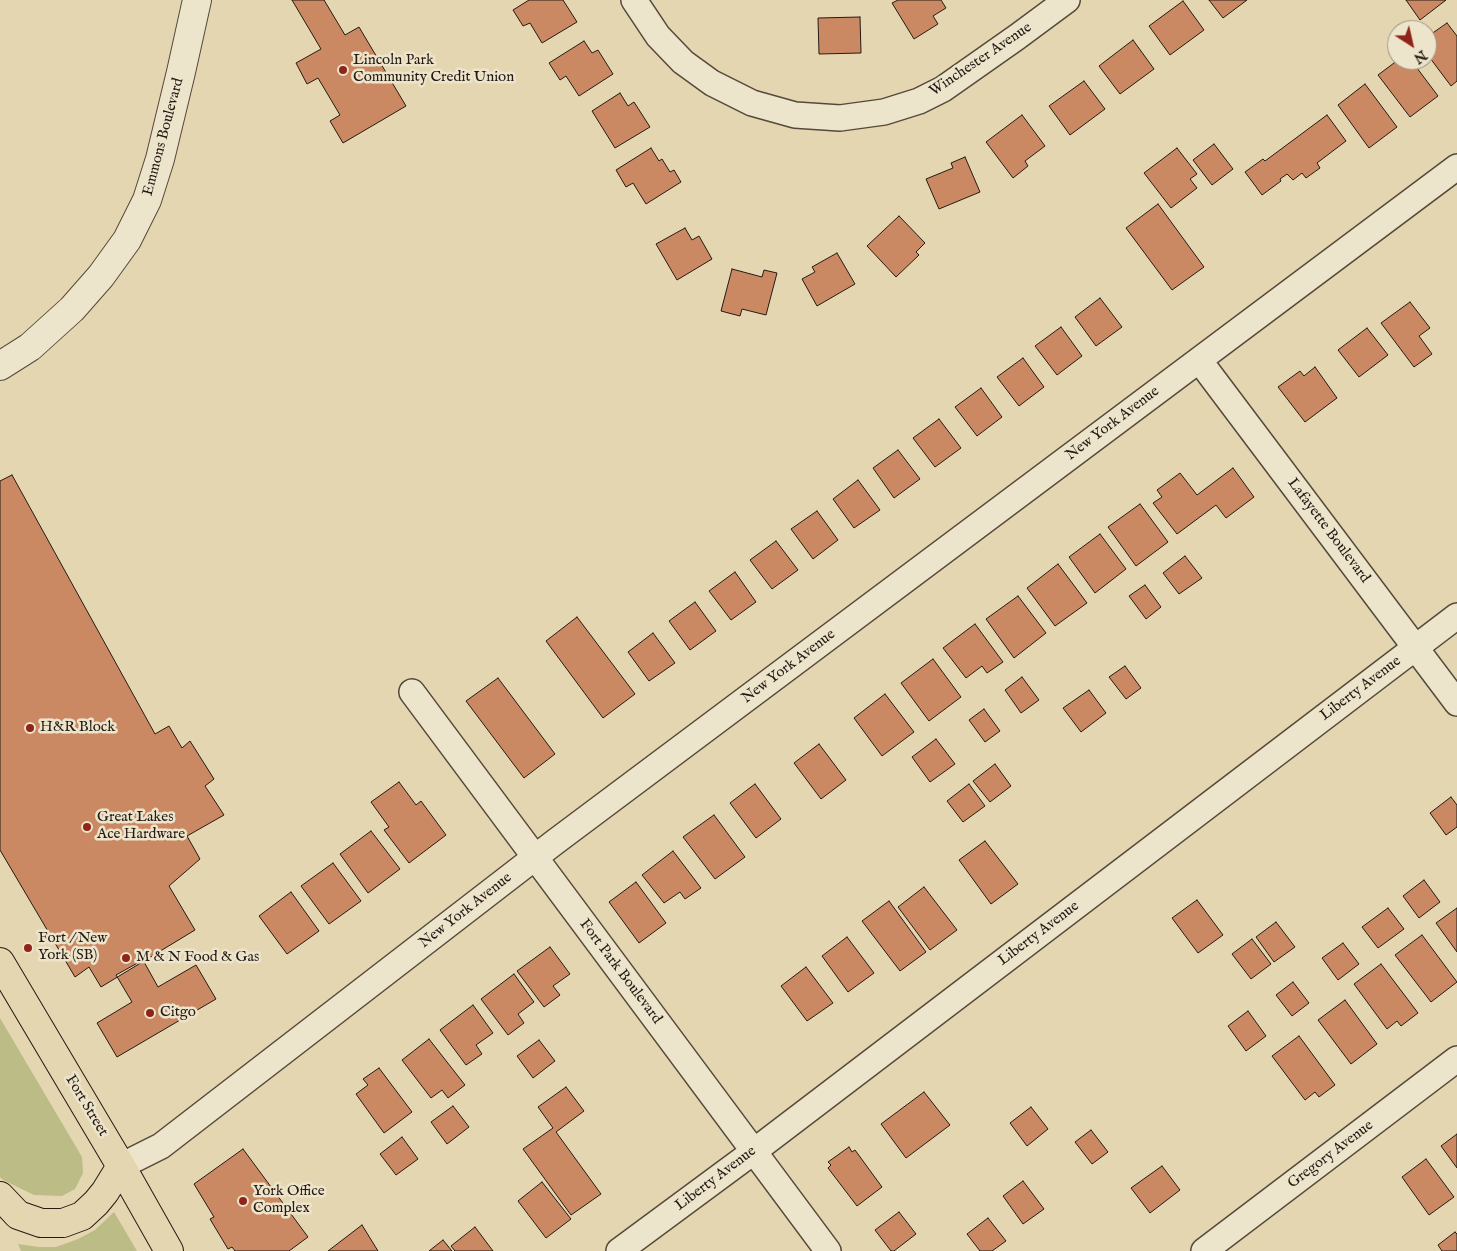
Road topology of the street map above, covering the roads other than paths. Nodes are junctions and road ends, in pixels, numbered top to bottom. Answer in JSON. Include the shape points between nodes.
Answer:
{"nodes":[{"id":1,"x":197,"y":0,"type":"edge"},
{"id":2,"x":634,"y":0,"type":"edge"},
{"id":3,"x":1067,"y":0,"type":"edge"},
{"id":4,"x":1457,"y":167,"type":"edge"},
{"id":5,"x":1199,"y":360,"type":"junction"},
{"id":6,"x":0,"y":366,"type":"edge"},
{"id":7,"x":1457,"y":616,"type":"edge"},
{"id":8,"x":1416,"y":647,"type":"junction"},
{"id":9,"x":412,"y":692,"type":"dead end"},
{"id":10,"x":1457,"y":703,"type":"edge"},
{"id":11,"x":535,"y":857,"type":"junction"},
{"id":12,"x":0,"y":962,"type":"edge"},
{"id":13,"x":1457,"y":1059,"type":"edge"},
{"id":14,"x":753,"y":1152,"type":"junction"},
{"id":15,"x":122,"y":1166,"type":"junction"},
{"id":16,"x":0,"y":1196,"type":"edge"},
{"id":17,"x":169,"y":1251,"type":"edge"},
{"id":18,"x":619,"y":1251,"type":"edge"},
{"id":19,"x":828,"y":1251,"type":"edge"},
{"id":20,"x":1204,"y":1251,"type":"edge"}],
"edges":[{"from":1,"to":6,"type":"street","name":"Emmons Boulevard","via":[[160,159],[147,200],[126,240],[72,310],[30,347]]},
{"from":2,"to":3,"type":"street","name":"Winchester Avenue","via":[[658,36],[683,62],[712,83],[752,103],[795,115],[840,118],[884,112],[943,89]]},
{"from":4,"to":5,"type":"street","name":"New York Avenue"},
{"from":5,"to":8,"type":"street","name":"Lafayette Boulevard"},
{"from":5,"to":11,"type":"street","name":"New York Avenue"},
{"from":7,"to":8,"type":"street","name":"Liberty Avenue"},
{"from":8,"to":10,"type":"street","name":"Lafayette Boulevard"},
{"from":8,"to":14,"type":"street","name":"Liberty Avenue"},
{"from":9,"to":11,"type":"street","name":"Fort Park Boulevard"},
{"from":11,"to":14,"type":"street","name":"Fort Park Boulevard"},
{"from":11,"to":15,"type":"street","name":"New York Avenue","via":[[161,1146]]},
{"from":12,"to":15,"type":"main road","name":"Fort Street"},
{"from":13,"to":20,"type":"street","name":"Gregory Avenue"},
{"from":14,"to":18,"type":"street","name":"Liberty Avenue"},
{"from":14,"to":19,"type":"street","name":"Fort Park Boulevard"},
{"from":15,"to":16,"type":"main road","via":[[96,1203],[82,1216],[64,1223],[41,1223],[18,1215]]},
{"from":15,"to":17,"type":"main road","name":"Fort Street"}]}
